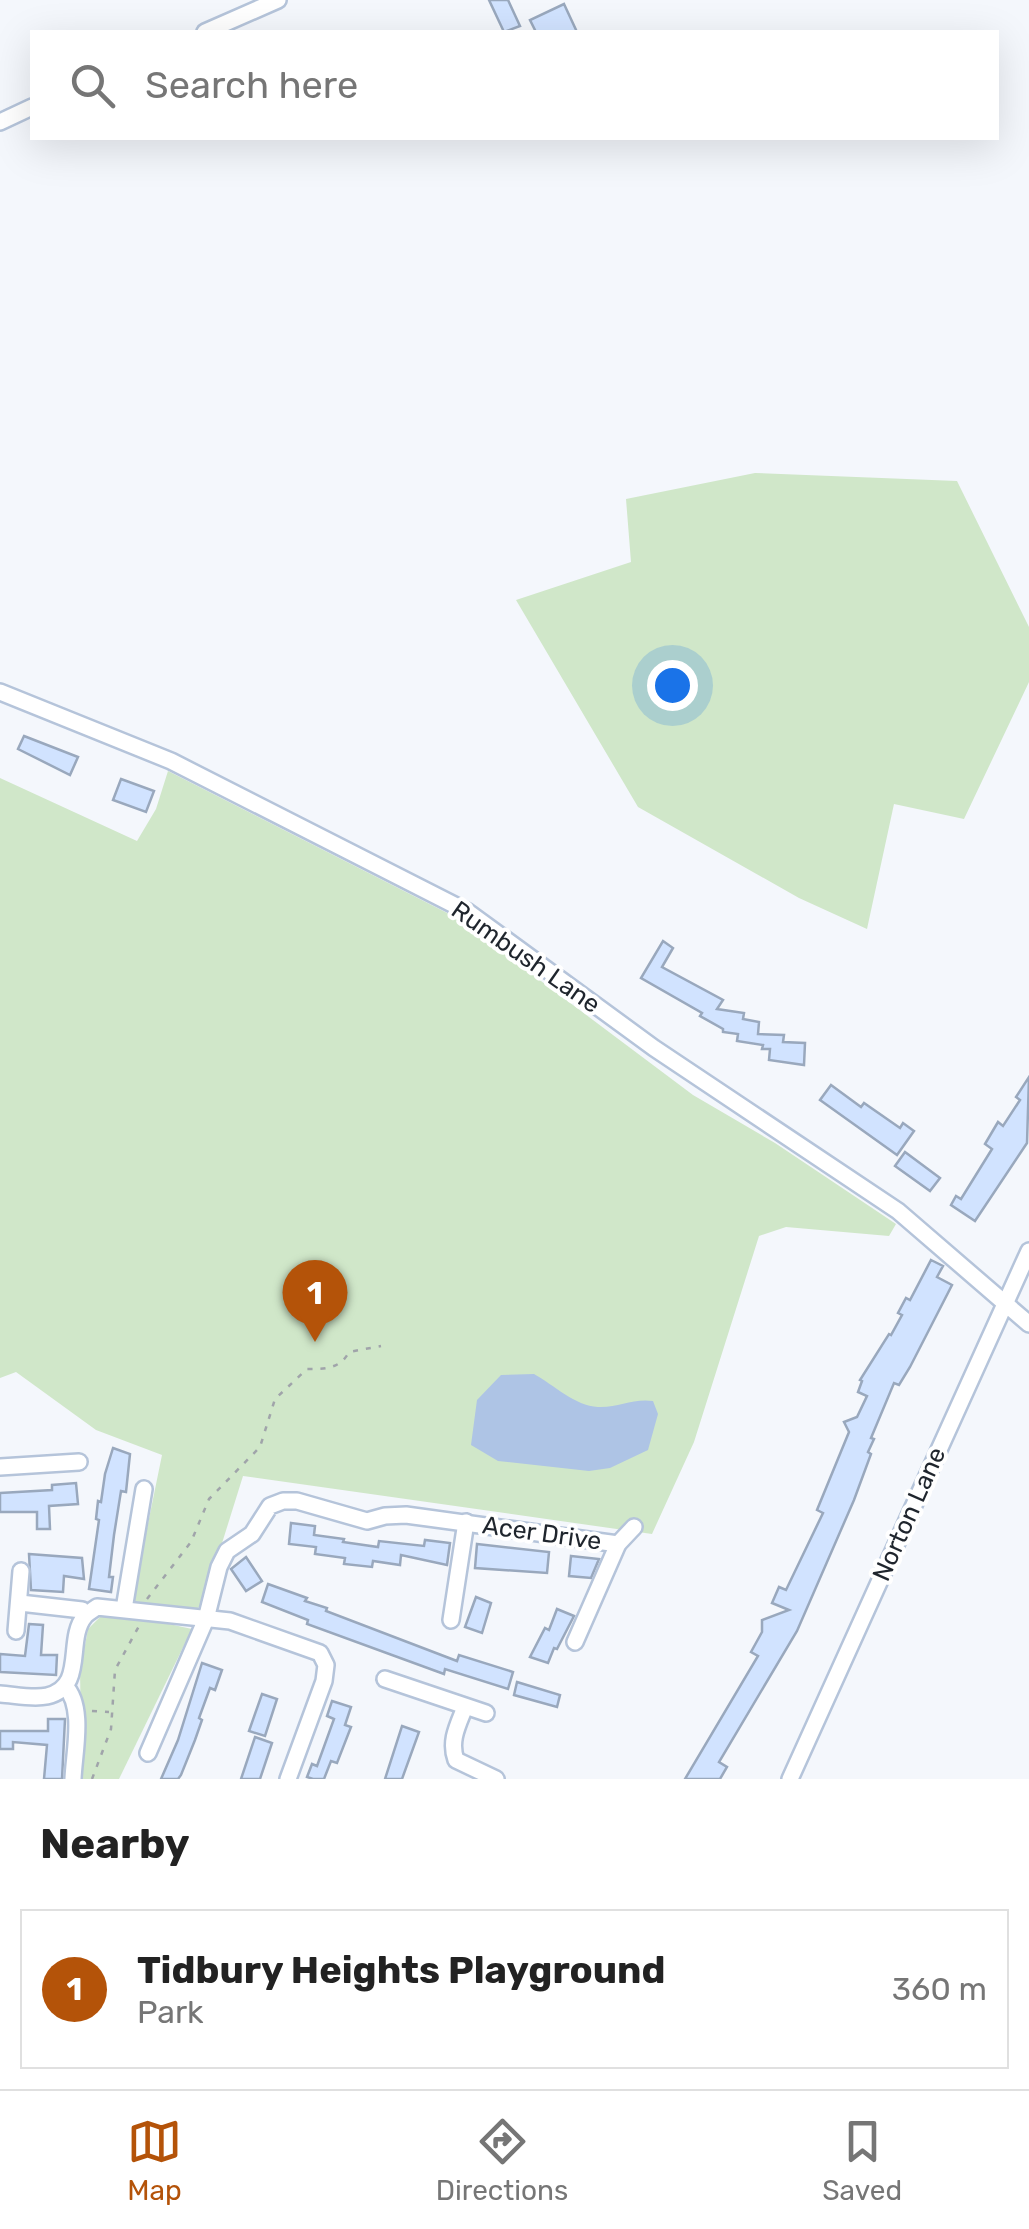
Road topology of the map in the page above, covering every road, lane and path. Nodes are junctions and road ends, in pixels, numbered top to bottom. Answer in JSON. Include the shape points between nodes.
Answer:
{"nodes":[{"id":1,"x":278,"y":0,"type":"edge"},
{"id":2,"x":210,"y":30,"type":"edge"},
{"id":3,"x":30,"y":109,"type":"edge"},
{"id":4,"x":0,"y":122,"type":"edge"},
{"id":5,"x":0,"y":692,"type":"edge"},
{"id":6,"x":1029,"y":1250,"type":"edge"},
{"id":7,"x":1003,"y":1303,"type":"junction"},
{"id":8,"x":1029,"y":1324,"type":"edge"},
{"id":9,"x":381,"y":1346,"type":"dead end"},
{"id":10,"x":79,"y":1462,"type":"dead end"},
{"id":11,"x":0,"y":1467,"type":"edge"},
{"id":12,"x":144,"y":1490,"type":"dead end"},
{"id":13,"x":466,"y":1522,"type":"junction"},
{"id":14,"x":634,"y":1526,"type":"dead end"},
{"id":15,"x":618,"y":1544,"type":"junction"},
{"id":16,"x":21,"y":1570,"type":"dead end"},
{"id":17,"x":20,"y":1603,"type":"junction"},
{"id":18,"x":124,"y":1609,"type":"junction"},
{"id":19,"x":145,"y":1611,"type":"junction"},
{"id":20,"x":85,"y":1615,"type":"junction"},
{"id":21,"x":206,"y":1619,"type":"junction"},
{"id":22,"x":451,"y":1620,"type":"dead end"},
{"id":23,"x":16,"y":1631,"type":"dead end"},
{"id":24,"x":576,"y":1642,"type":"dead end"},
{"id":25,"x":385,"y":1679,"type":"dead end"},
{"id":26,"x":65,"y":1686,"type":"junction"},
{"id":27,"x":0,"y":1694,"type":"edge"},
{"id":28,"x":465,"y":1707,"type":"junction"},
{"id":29,"x":76,"y":1711,"type":"junction"},
{"id":30,"x":110,"y":1712,"type":"junction"},
{"id":31,"x":486,"y":1713,"type":"dead end"},
{"id":32,"x":148,"y":1754,"type":"dead end"},
{"id":33,"x":73,"y":1779,"type":"edge"},
{"id":34,"x":92,"y":1779,"type":"edge"},
{"id":35,"x":288,"y":1779,"type":"edge"},
{"id":36,"x":496,"y":1779,"type":"edge"},
{"id":37,"x":790,"y":1779,"type":"edge"}],
"edges":[{"from":1,"to":2,"type":"street"},
{"from":3,"to":4,"type":"street"},
{"from":5,"to":7,"type":"street","name":"Rumbush Lane","via":[[171,761],[468,912],[654,1048],[898,1210]]},
{"from":6,"to":7,"type":"street","name":"Norton Lane"},
{"from":7,"to":8,"type":"street","name":"Rumbush Lane"},
{"from":7,"to":37,"type":"street","name":"Norton Lane"},
{"from":9,"to":19,"type":"path","via":[[349,1352],[328,1369],[307,1369],[274,1399],[260,1447],[209,1499]]},
{"from":10,"to":11,"type":"street"},
{"from":12,"to":18,"type":"street"},
{"from":13,"to":15,"type":"street","name":"Acer Drive"},
{"from":13,"to":21,"type":"street","name":"Acer Drive","via":[[406,1515],[367,1521],[283,1501],[227,1551]]},
{"from":13,"to":22,"type":"street","name":"Acer Drive"},
{"from":14,"to":15,"type":"street","name":"Acer Drive"},
{"from":15,"to":24,"type":"street","name":"Acer Drive"},
{"from":16,"to":17,"type":"street"},
{"from":17,"to":20,"type":"street"},
{"from":17,"to":23,"type":"street"},
{"from":18,"to":19,"type":"street"},
{"from":18,"to":20,"type":"street","via":[[98,1606]]},
{"from":19,"to":21,"type":"street"},
{"from":19,"to":30,"type":"path","via":[[115,1670]]},
{"from":20,"to":26,"type":"street"},
{"from":21,"to":32,"type":"street"},
{"from":21,"to":35,"type":"street","via":[[320,1653],[324,1682]]},
{"from":25,"to":28,"type":"street"},
{"from":26,"to":27,"type":"street","via":[[44,1697]]},
{"from":26,"to":29,"type":"street"},
{"from":28,"to":31,"type":"street"},
{"from":28,"to":36,"type":"street","via":[[454,1738],[456,1760]]},
{"from":29,"to":30,"type":"path"},
{"from":29,"to":33,"type":"street"},
{"from":30,"to":34,"type":"path","via":[[111,1729]]}]}
